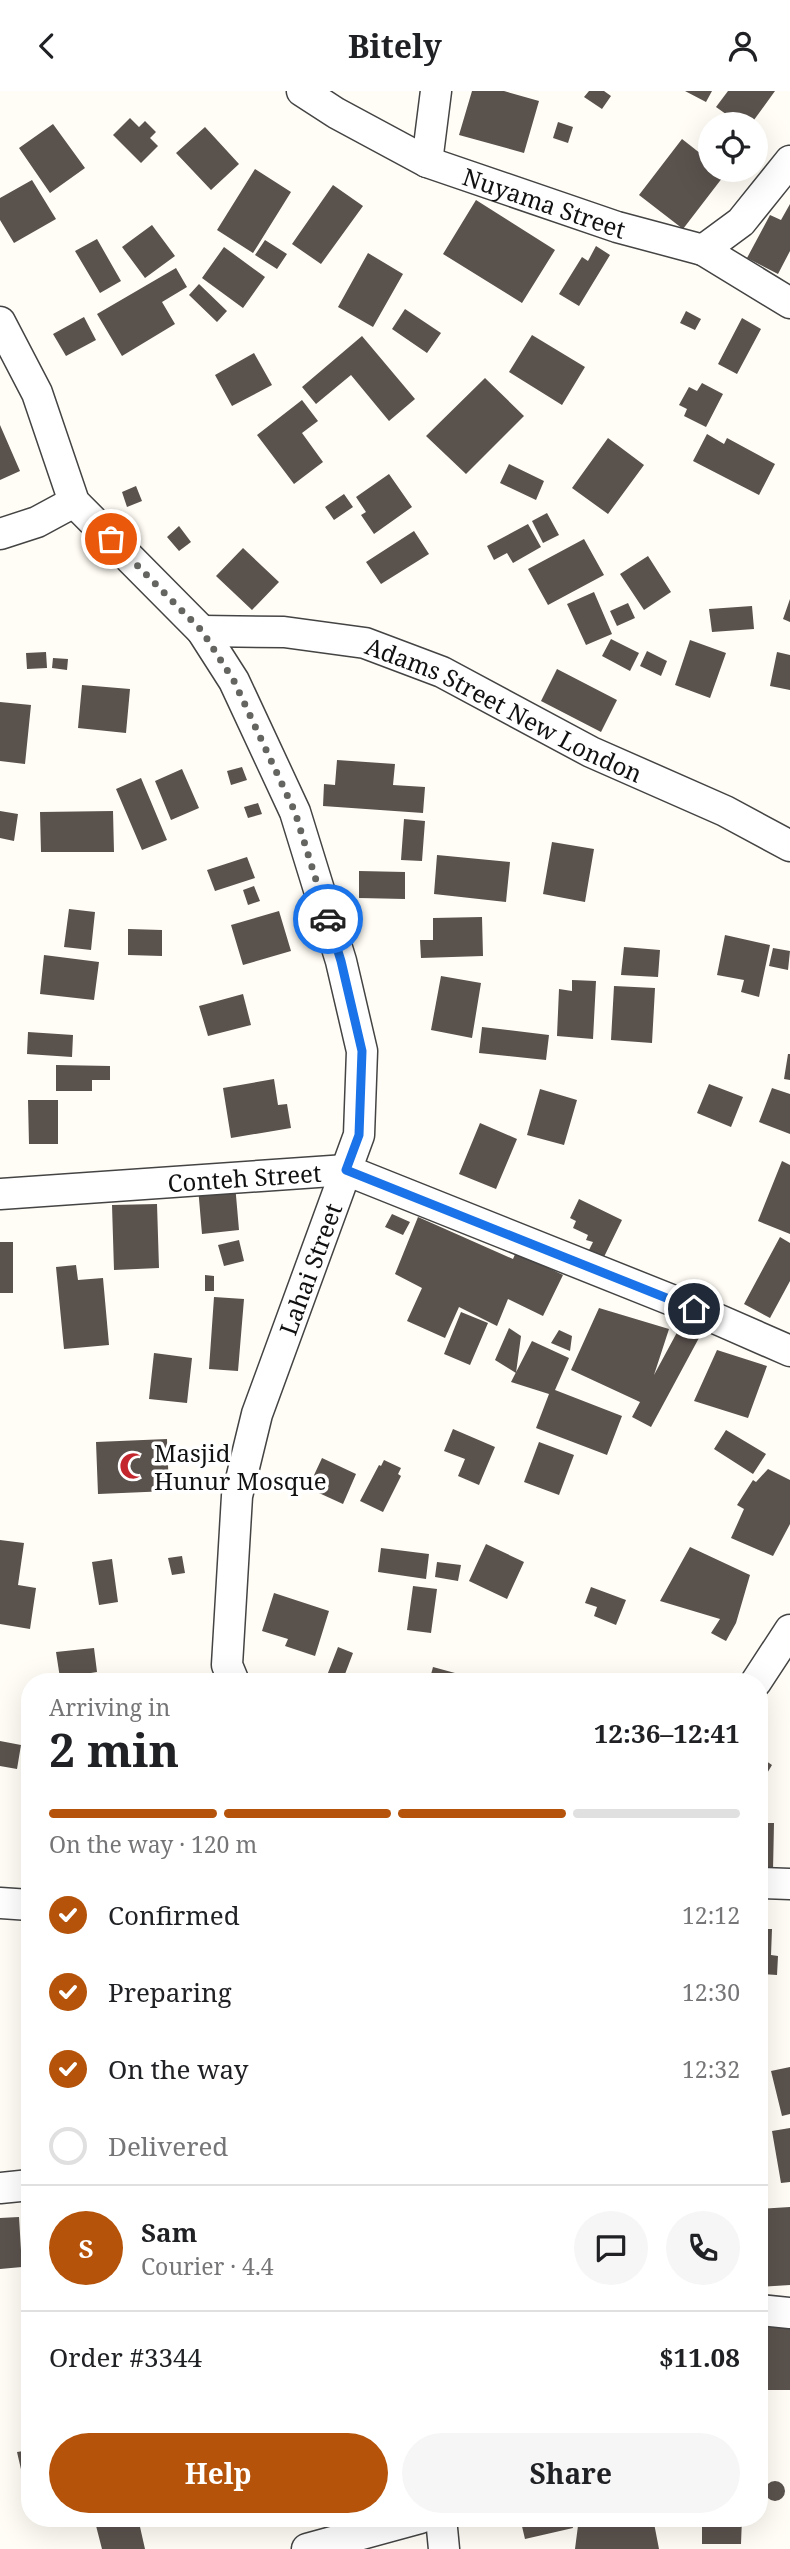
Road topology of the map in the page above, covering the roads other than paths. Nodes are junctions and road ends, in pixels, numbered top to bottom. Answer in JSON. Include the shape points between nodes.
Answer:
{"nodes":[{"id":1,"x":302,"y":91,"type":"edge"},
{"id":2,"x":436,"y":91,"type":"edge"},
{"id":3,"x":790,"y":161,"type":"edge"},
{"id":4,"x":427,"y":162,"type":"junction"},
{"id":5,"x":703,"y":250,"type":"junction"},
{"id":6,"x":790,"y":303,"type":"edge"},
{"id":7,"x":0,"y":322,"type":"edge"},
{"id":8,"x":74,"y":502,"type":"junction"},
{"id":9,"x":0,"y":534,"type":"edge"},
{"id":10,"x":202,"y":631,"type":"junction"},
{"id":11,"x":790,"y":846,"type":"edge"},
{"id":12,"x":346,"y":1170,"type":"junction"},
{"id":13,"x":0,"y":1194,"type":"edge"},
{"id":14,"x":790,"y":1351,"type":"edge"},
{"id":15,"x":790,"y":1630,"type":"edge"},
{"id":16,"x":230,"y":1673,"type":"edge"},
{"id":17,"x":762,"y":1673,"type":"edge"},
{"id":18,"x":768,"y":1883,"type":"edge"},
{"id":19,"x":790,"y":1884,"type":"edge"},
{"id":20,"x":0,"y":1903,"type":"edge"},
{"id":21,"x":21,"y":1904,"type":"edge"},
{"id":22,"x":21,"y":2186,"type":"edge"},
{"id":23,"x":0,"y":2188,"type":"edge"},
{"id":24,"x":768,"y":2311,"type":"edge"},
{"id":25,"x":790,"y":2312,"type":"edge"},
{"id":26,"x":387,"y":2527,"type":"edge"},
{"id":27,"x":442,"y":2527,"type":"edge"},
{"id":28,"x":307,"y":2549,"type":"edge"},
{"id":29,"x":444,"y":2549,"type":"edge"}],
"edges":[{"from":1,"to":4,"type":"street","name":"Nuyama Street"},
{"from":2,"to":4,"type":"street"},
{"from":3,"to":5,"type":"street","via":[[741,222]]},
{"from":4,"to":5,"type":"street","name":"Nuyama Street","via":[[617,227]]},
{"from":5,"to":6,"type":"street","name":"Nuyama Street"},
{"from":7,"to":8,"type":"street","name":"Lahai Street","via":[[37,393]]},
{"from":8,"to":9,"type":"street","via":[[37,522]]},
{"from":8,"to":10,"type":"street","name":"Lahai Street"},
{"from":10,"to":11,"type":"street","name":"Adams Street New London","via":[[284,632],[365,643],[442,672],[591,751],[725,811]]},
{"from":10,"to":12,"type":"street","name":"Lahai Street","via":[[234,681],[295,812],[341,961],[362,1051],[359,1135]]},
{"from":12,"to":13,"type":"street","name":"Conteh Street"},
{"from":12,"to":14,"type":"street","name":"Conteh Street"},
{"from":12,"to":16,"type":"street","name":"Lahai Street","via":[[257,1414],[237,1496],[227,1665]]},
{"from":15,"to":17,"type":"street"},
{"from":18,"to":19,"type":"street"},
{"from":20,"to":21,"type":"street"},
{"from":22,"to":23,"type":"street"},
{"from":24,"to":25,"type":"street"},
{"from":26,"to":28,"type":"street"},
{"from":27,"to":29,"type":"street"}]}
